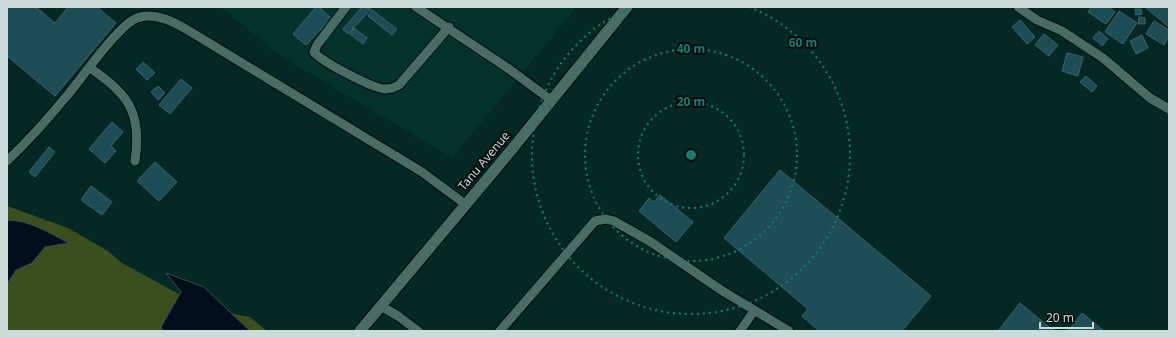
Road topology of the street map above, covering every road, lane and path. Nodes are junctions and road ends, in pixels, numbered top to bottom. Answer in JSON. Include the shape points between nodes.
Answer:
{"nodes":[{"id":1,"x":346,"y":7,"type":"edge"},
{"id":2,"x":416,"y":7,"type":"edge"},
{"id":3,"x":627,"y":7,"type":"edge"},
{"id":4,"x":1018,"y":7,"type":"edge"},
{"id":5,"x":449,"y":27,"type":"junction"},
{"id":6,"x":90,"y":68,"type":"junction"},
{"id":7,"x":551,"y":100,"type":"junction"},
{"id":8,"x":1169,"y":109,"type":"edge"},
{"id":9,"x":135,"y":160,"type":"dead end"},
{"id":10,"x":7,"y":161,"type":"edge"},
{"id":11,"x":465,"y":204,"type":"junction"},
{"id":12,"x":381,"y":306,"type":"junction"},
{"id":13,"x":754,"y":311,"type":"junction"},
{"id":14,"x":360,"y":331,"type":"edge"},
{"id":15,"x":418,"y":331,"type":"edge"},
{"id":16,"x":500,"y":331,"type":"edge"},
{"id":17,"x":740,"y":331,"type":"edge"},
{"id":18,"x":789,"y":331,"type":"edge"}],
"edges":[{"from":1,"to":5,"type":"lane","via":[[314,52],[326,62],[368,84],[384,89],[392,89],[399,85]]},
{"from":2,"to":5,"type":"lane"},
{"from":3,"to":7,"type":"street","name":"Tanu Avenue"},
{"from":4,"to":8,"type":"lane","via":[[1037,20],[1062,31],[1103,58],[1150,98]]},
{"from":5,"to":7,"type":"lane"},
{"from":6,"to":9,"type":"lane","via":[[114,86],[133,110],[138,137]]},
{"from":6,"to":10,"type":"lane"},
{"from":6,"to":11,"type":"lane","via":[[131,21],[145,17],[173,22],[409,164]]},
{"from":7,"to":11,"type":"street","name":"Tanu Avenue"},
{"from":11,"to":12,"type":"street","name":"Tanu Avenue"},
{"from":12,"to":14,"type":"street","name":"Tanu Avenue"},
{"from":12,"to":15,"type":"lane"},
{"from":13,"to":16,"type":"lane","via":[[651,242],[614,221],[602,219],[595,221]]},
{"from":13,"to":17,"type":"lane"},
{"from":13,"to":18,"type":"lane"}]}
